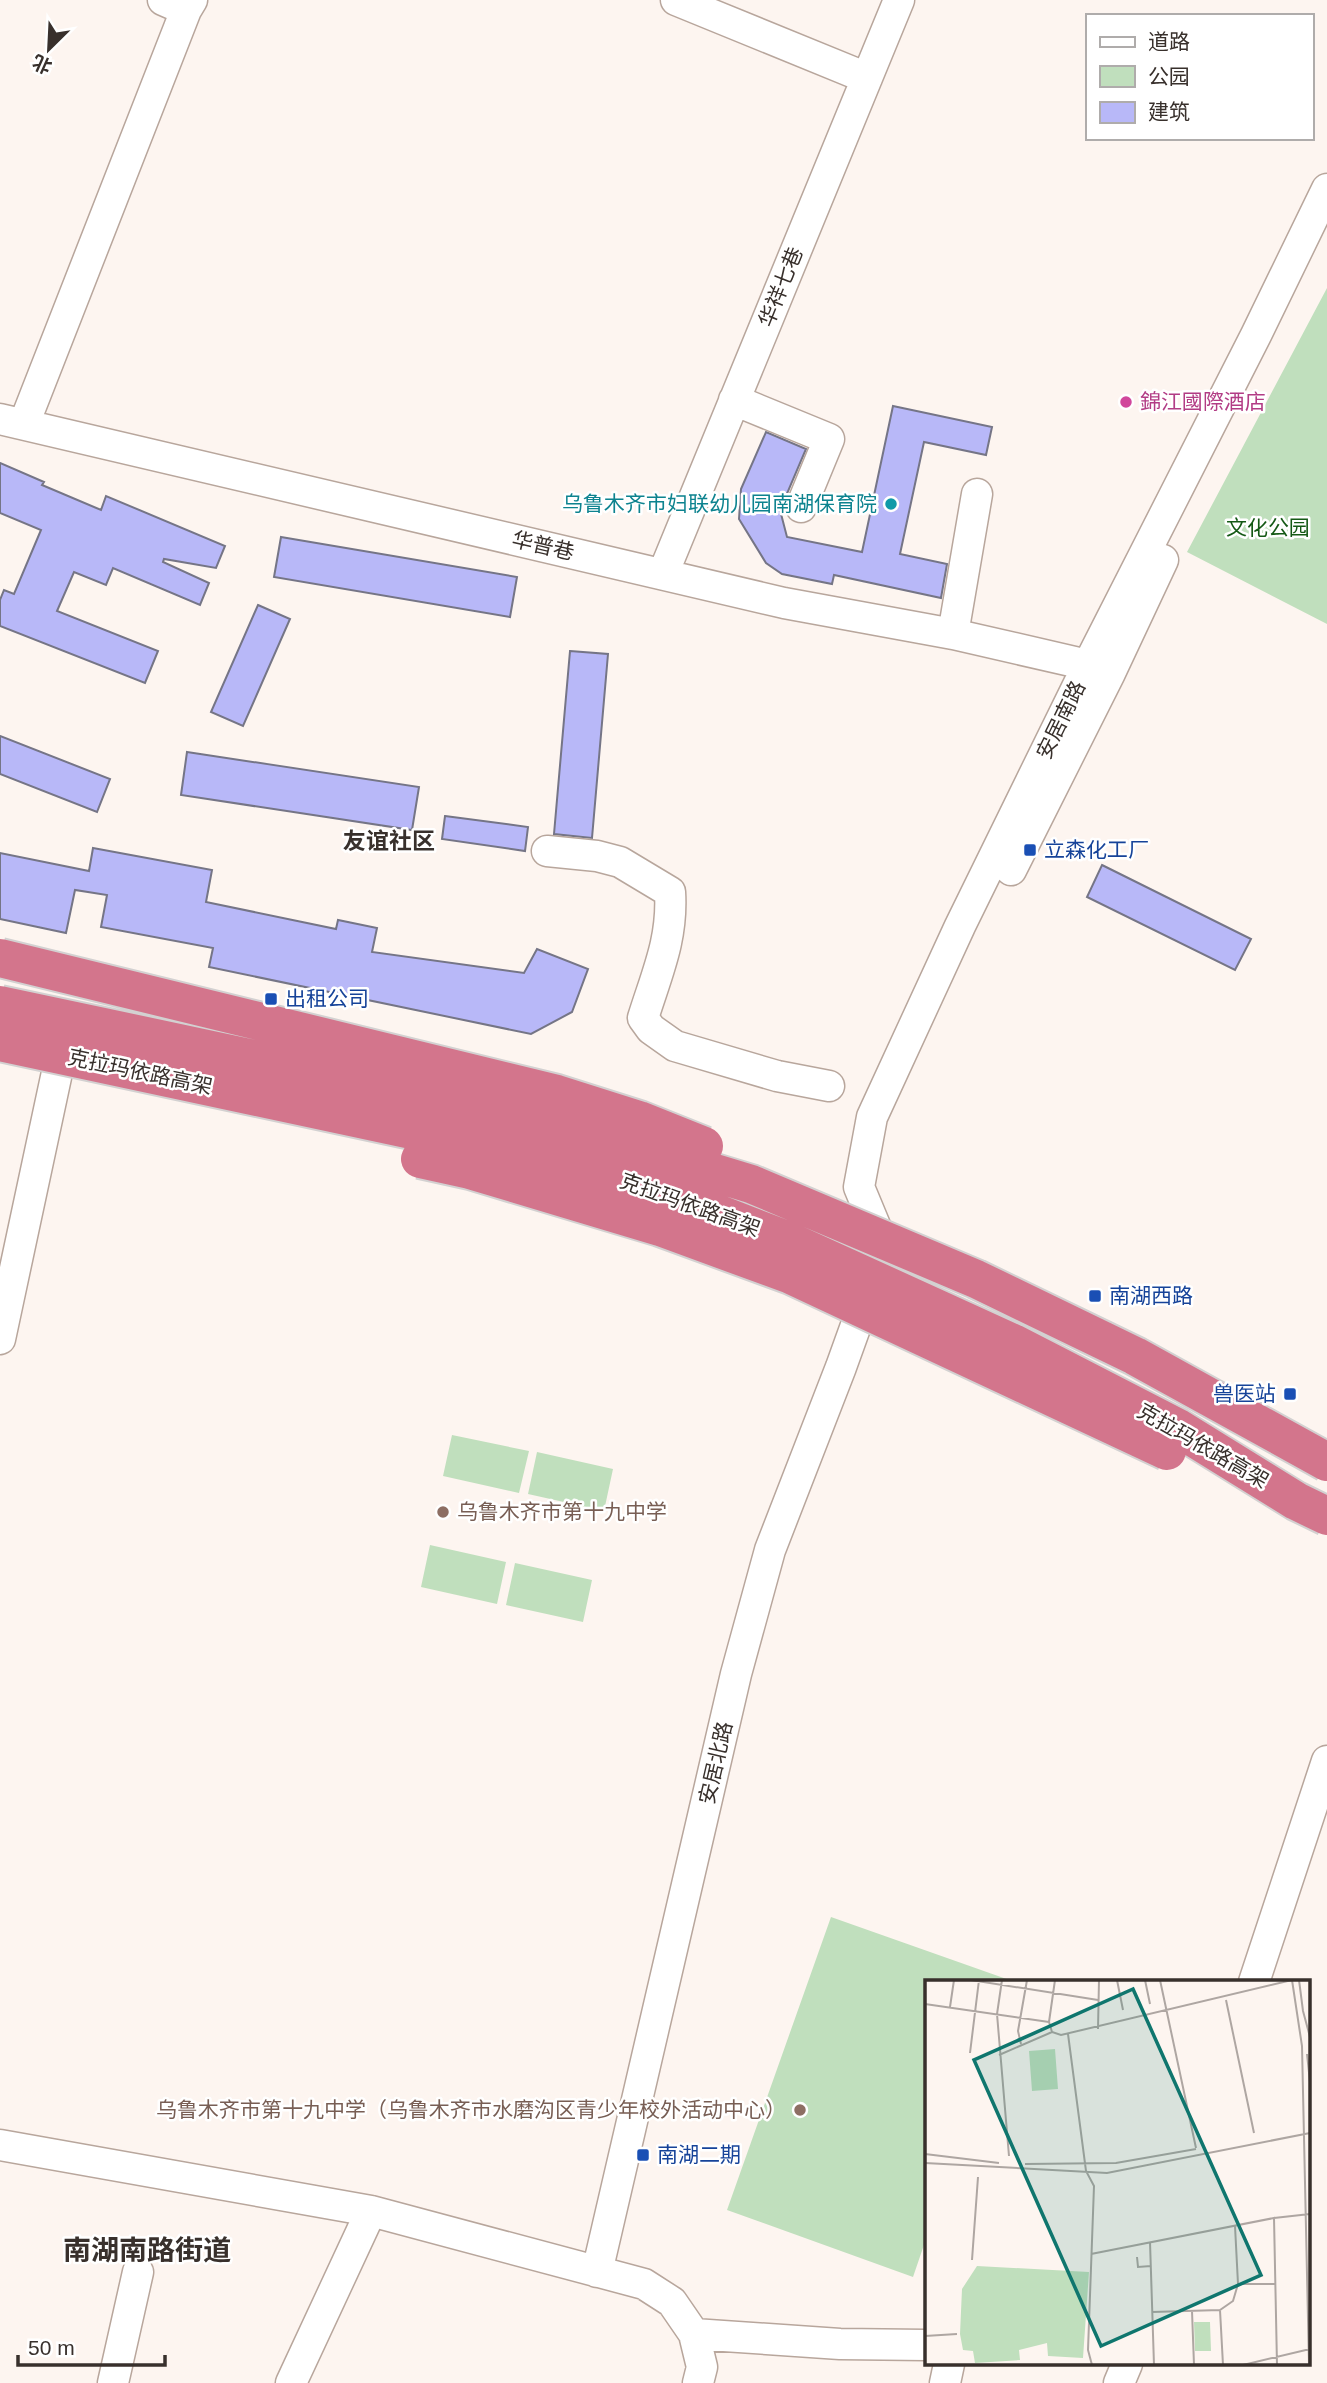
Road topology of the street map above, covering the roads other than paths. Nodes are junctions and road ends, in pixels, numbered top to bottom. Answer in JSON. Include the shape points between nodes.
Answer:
{"nodes":[{"id":1,"x":677,"y":0,"type":"edge"},
{"id":2,"x":899,"y":0,"type":"edge"},
{"id":3,"x":180,"y":3,"type":"edge"},
{"id":4,"x":867,"y":78,"type":"junction"},
{"id":5,"x":1327,"y":189,"type":"edge"},
{"id":6,"x":1327,"y":234,"type":"edge"},
{"id":7,"x":734,"y":400,"type":"junction"},
{"id":8,"x":12,"y":421,"type":"edge"},
{"id":9,"x":977,"y":494,"type":"dead end"},
{"id":10,"x":801,"y":508,"type":"dead end"},
{"id":11,"x":663,"y":574,"type":"junction"},
{"id":12,"x":953,"y":634,"type":"junction"},
{"id":13,"x":1099,"y":669,"type":"junction"},
{"id":14,"x":547,"y":851,"type":"dead end"},
{"id":15,"x":0,"y":958,"type":"edge"},
{"id":16,"x":0,"y":1005,"type":"edge"},
{"id":17,"x":70,"y":1014,"type":"dead end"},
{"id":18,"x":0,"y":1042,"type":"edge"},
{"id":19,"x":56,"y":1076,"type":"junction"},
{"id":20,"x":829,"y":1086,"type":"dead end"},
{"id":21,"x":880,"y":1277,"type":"joint"},
{"id":22,"x":976,"y":1279,"type":"junction"},
{"id":23,"x":0,"y":1339,"type":"edge"},
{"id":24,"x":1327,"y":1462,"type":"edge"},
{"id":25,"x":1312,"y":1509,"type":"edge"},
{"id":26,"x":1327,"y":1761,"type":"edge"},
{"id":27,"x":1255,"y":1980,"type":"edge"},
{"id":28,"x":0,"y":2145,"type":"edge"},
{"id":29,"x":371,"y":2211,"type":"junction"},
{"id":30,"x":605,"y":2266,"type":"junction"},
{"id":31,"x":138,"y":2272,"type":"dead end"},
{"id":32,"x":702,"y":2335,"type":"junction"},
{"id":33,"x":925,"y":2345,"type":"edge"},
{"id":34,"x":948,"y":2366,"type":"edge"},
{"id":35,"x":1125,"y":2366,"type":"edge"},
{"id":36,"x":113,"y":2383,"type":"edge"},
{"id":37,"x":291,"y":2383,"type":"edge"},
{"id":38,"x":698,"y":2383,"type":"edge"},
{"id":39,"x":710,"y":2383,"type":"edge"},
{"id":40,"x":944,"y":2383,"type":"edge"},
{"id":41,"x":1119,"y":2383,"type":"edge"}],
"edges":[{"from":1,"to":4,"type":"street"},
{"from":2,"to":4,"type":"street","name":"华祥七巷"},
{"from":3,"to":8,"type":"street"},
{"from":4,"to":7,"type":"street","name":"华祥七巷"},
{"from":5,"to":13,"type":"street","name":"安居南路"},
{"from":6,"to":13,"type":"street","name":"安居南路","via":[[1188,509]]},
{"from":7,"to":10,"type":"street","via":[[829,439]]},
{"from":7,"to":11,"type":"street","name":"华祥七巷"},
{"from":8,"to":11,"type":"street","name":"华普巷"},
{"from":9,"to":12,"type":"street"},
{"from":11,"to":12,"type":"street","name":"华普巷","via":[[784,603]]},
{"from":12,"to":13,"type":"street","name":"华普巷"},
{"from":13,"to":21,"type":"street","name":"安居南路","via":[[960,926],[872,1117],[859,1187],[881,1240]]},
{"from":14,"to":20,"type":"street","via":[[620,862],[670,892],[668,942],[643,1018],[651,1029],[675,1046],[788,1079]]},
{"from":15,"to":22,"type":"highway","bridge":true,"via":[[447,1065],[616,1113],[793,1182]]},
{"from":16,"to":22,"type":"highway","name":"克拉玛依路高架","bridge":true,"via":[[537,1119],[751,1184]]},
{"from":17,"to":19,"type":"street"},
{"from":18,"to":25,"type":"highway","name":"克拉玛依路高架","bridge":true,"via":[[514,1152],[647,1186],[789,1241],[1013,1343],[1178,1428]]},
{"from":19,"to":23,"type":"street"},
{"from":19,"to":25,"type":"highway","bridge":true,"via":[[470,1170],[660,1227],[791,1275],[1178,1457]]},
{"from":21,"to":30,"type":"street","name":"安居北路","via":[[763,1575],[736,1674]]},
{"from":22,"to":24,"type":"highway","name":"克拉玛依路高架","bridge":true,"via":[[1135,1356]]},
{"from":26,"to":27,"type":"street"},
{"from":28,"to":29,"type":"street"},
{"from":29,"to":30,"type":"street"},
{"from":29,"to":37,"type":"street"},
{"from":30,"to":32,"type":"street","via":[[672,2302]]},
{"from":31,"to":36,"type":"street"},
{"from":32,"to":33,"type":"street"},
{"from":32,"to":38,"type":"street"},
{"from":32,"to":39,"type":"street","via":[[714,2368]]},
{"from":34,"to":40,"type":"street"},
{"from":35,"to":41,"type":"street"}]}
